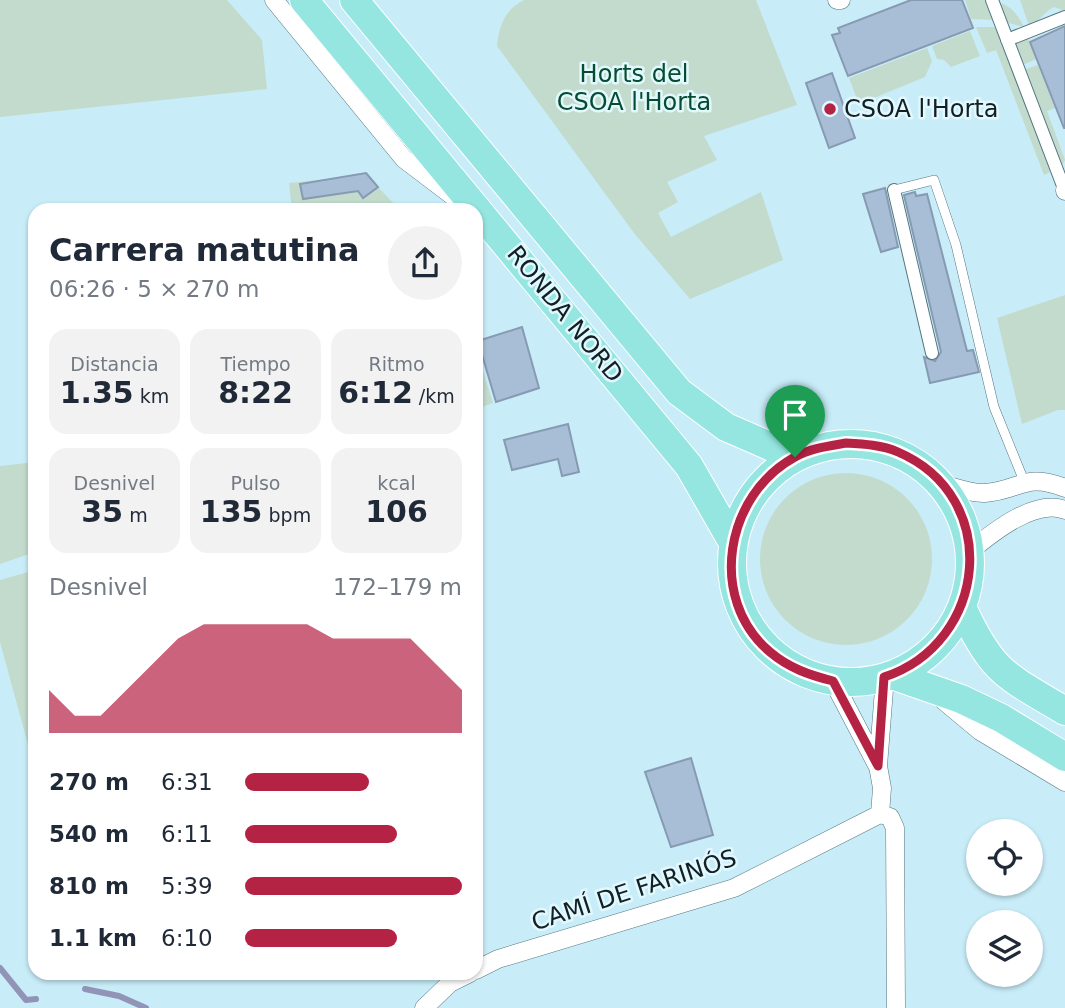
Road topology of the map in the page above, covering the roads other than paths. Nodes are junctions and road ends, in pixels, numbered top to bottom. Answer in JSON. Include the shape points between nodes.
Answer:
{"nodes":[{"id":1,"x":274,"y":0,"type":"edge"},
{"id":2,"x":304,"y":0,"type":"edge"},
{"id":3,"x":354,"y":0,"type":"edge"},
{"id":4,"x":992,"y":0,"type":"edge"},
{"id":5,"x":1065,"y":17,"type":"edge"},
{"id":6,"x":1007,"y":40,"type":"junction"},
{"id":7,"x":894,"y":190,"type":"joint"},
{"id":8,"x":1065,"y":190,"type":"edge"},
{"id":9,"x":462,"y":203,"type":"edge"},
{"id":10,"x":469,"y":203,"type":"edge"},
{"id":11,"x":483,"y":221,"type":"edge"},
{"id":12,"x":932,"y":353,"type":"dead end"},
{"id":13,"x":795,"y":457,"type":"junction"},
{"id":14,"x":1024,"y":481,"type":"junction"},
{"id":15,"x":941,"y":484,"type":"junction"},
{"id":16,"x":1065,"y":488,"type":"edge"},
{"id":17,"x":1065,"y":510,"type":"edge"},
{"id":18,"x":733,"y":541,"type":"junction"},
{"id":19,"x":970,"y":551,"type":"junction"},
{"id":20,"x":962,"y":607,"type":"junction"},
{"id":21,"x":888,"y":676,"type":"junction"},
{"id":22,"x":833,"y":681,"type":"junction"},
{"id":23,"x":928,"y":688,"type":"junction"},
{"id":24,"x":1065,"y":711,"type":"edge"},
{"id":25,"x":1065,"y":757,"type":"edge"},
{"id":26,"x":878,"y":766,"type":"junction"},
{"id":27,"x":1065,"y":782,"type":"edge"},
{"id":28,"x":880,"y":814,"type":"junction"},
{"id":29,"x":483,"y":966,"type":"edge"},
{"id":30,"x":456,"y":980,"type":"edge"},
{"id":31,"x":424,"y":1008,"type":"edge"},
{"id":32,"x":896,"y":1008,"type":"edge"}],
"edges":[{"from":1,"to":9,"type":"street","via":[[404,159]]},
{"from":2,"to":10,"type":"main road","name":"RONDA NORD"},
{"from":3,"to":13,"type":"main road","name":"RONDA NORD","via":[[679,392],[726,427]]},
{"from":4,"to":6,"type":"street"},
{"from":5,"to":6,"type":"street"},
{"from":6,"to":8,"type":"street"},
{"from":7,"to":12,"type":"street"},
{"from":7,"to":14,"type":"lane","via":[[934,180],[956,245],[994,407]]},
{"from":11,"to":18,"type":"main road","name":"RONDA NORD","via":[[689,466]]},
{"from":13,"to":15,"type":"main road","via":[[846,443],[873,445],[910,459]]},
{"from":13,"to":18,"type":"main road","via":[[766,478],[745,507]]},
{"from":14,"to":15,"type":"street","via":[[983,493]]},
{"from":14,"to":16,"type":"street","via":[[1045,480]]},
{"from":15,"to":19,"type":"main road","via":[[961,515]]},
{"from":17,"to":19,"type":"street","via":[[1057,507],[1018,517]]},
{"from":18,"to":22,"type":"main road","via":[[734,589],[753,632],[788,665]]},
{"from":19,"to":20,"type":"main road","via":[[970,579]]},
{"from":20,"to":21,"type":"main road","via":[[934,648],[915,664]]},
{"from":20,"to":24,"type":"main road","via":[[980,646],[1003,673]]},
{"from":21,"to":22,"type":"main road"},
{"from":21,"to":23,"type":"main road"},
{"from":21,"to":26,"type":"street"},
{"from":22,"to":26,"type":"street"},
{"from":23,"to":25,"type":"main road","via":[[1001,718]]},
{"from":23,"to":27,"type":"street","via":[[981,731]]},
{"from":26,"to":28,"type":"street"},
{"from":28,"to":29,"type":"street","name":"CAMÍ DE FARINÓS","via":[[734,888]]},
{"from":28,"to":32,"type":"street","via":[[890,817],[895,828]]},
{"from":30,"to":31,"type":"street"}]}
